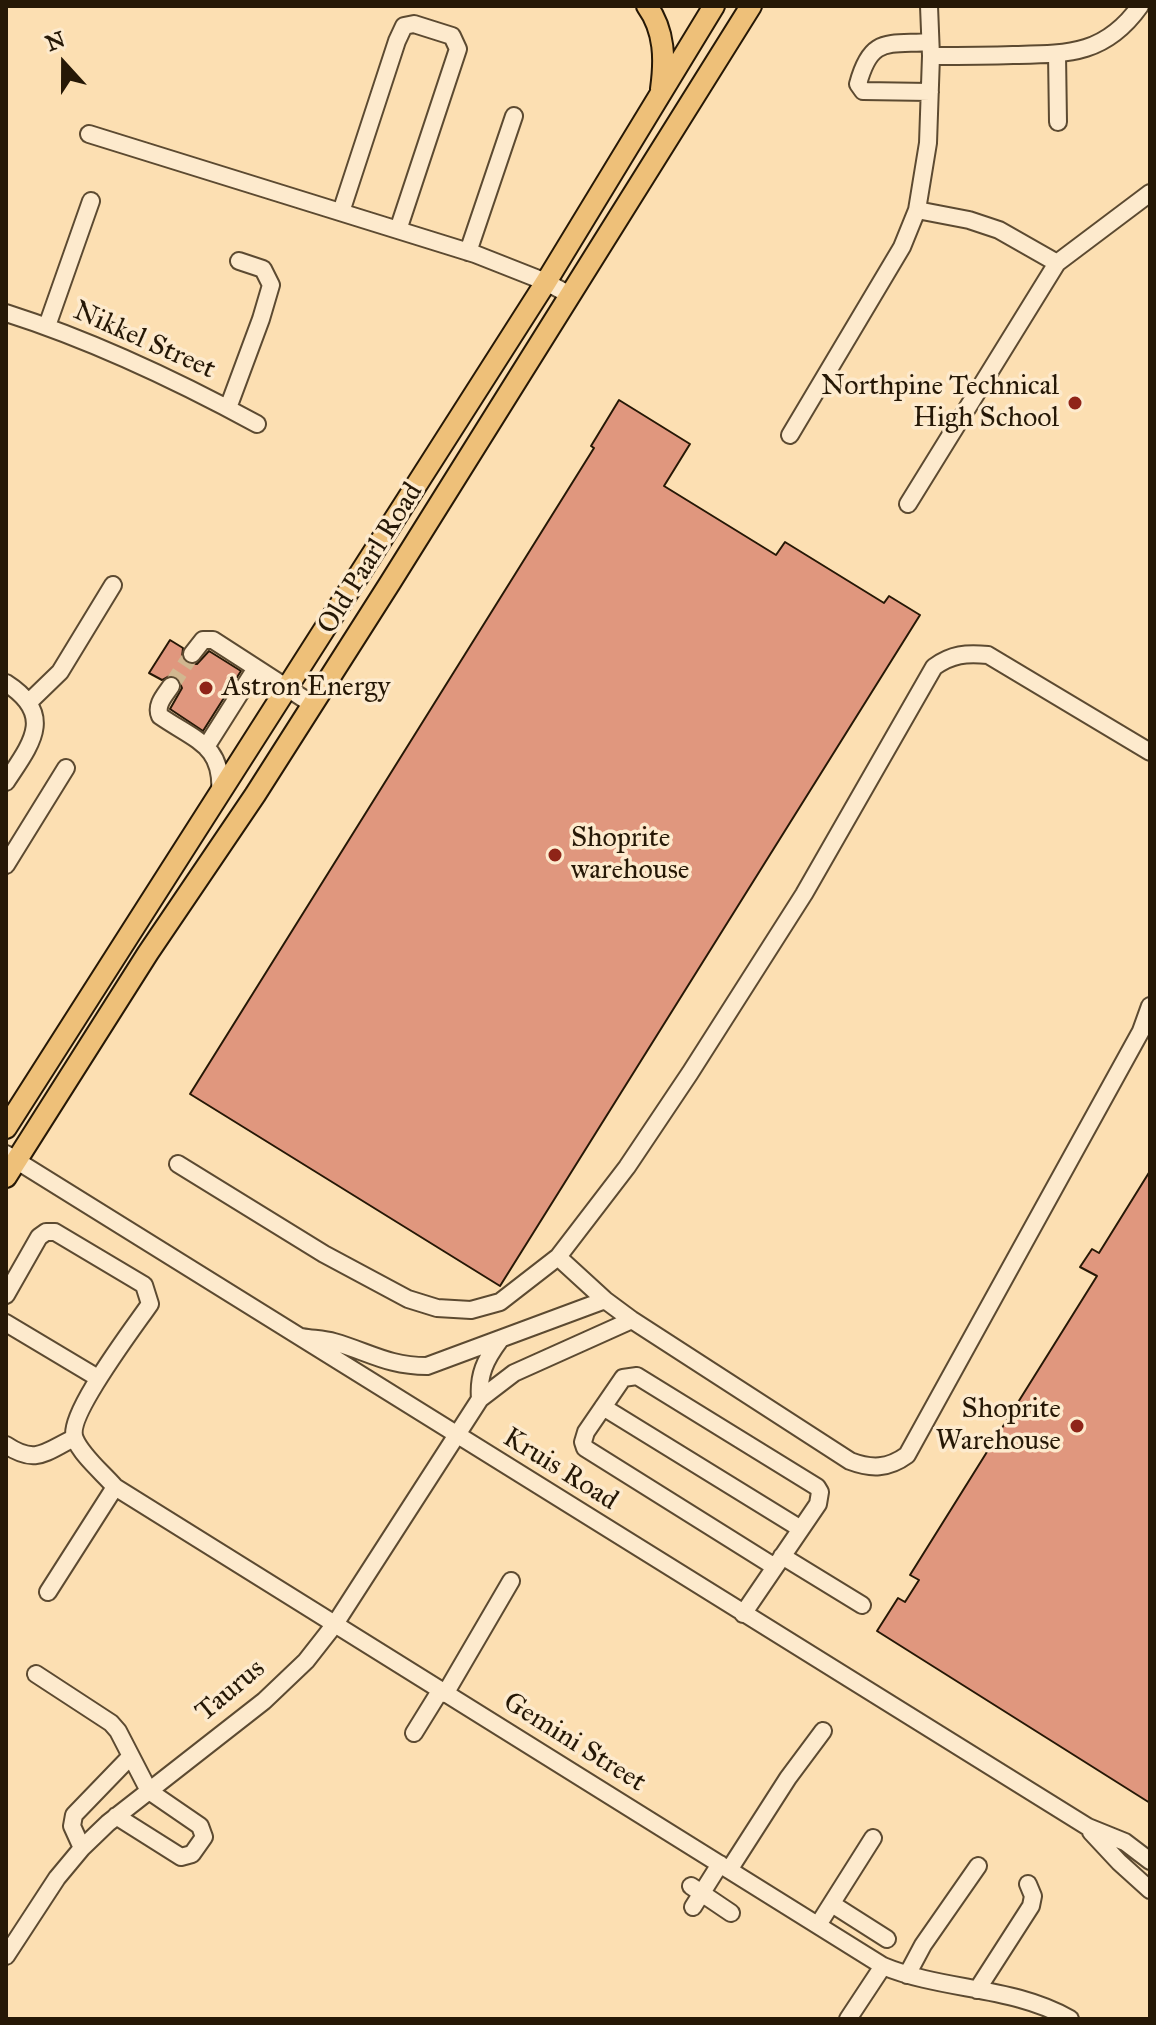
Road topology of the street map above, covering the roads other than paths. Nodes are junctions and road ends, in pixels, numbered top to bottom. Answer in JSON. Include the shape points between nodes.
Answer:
{"nodes":[{"id":1,"x":647,"y":6,"type":"edge"},
{"id":2,"x":714,"y":6,"type":"edge"},
{"id":3,"x":751,"y":6,"type":"edge"},
{"id":4,"x":929,"y":6,"type":"edge"},
{"id":5,"x":1140,"y":6,"type":"edge"},
{"id":6,"x":931,"y":49,"type":"junction"},
{"id":7,"x":1057,"y":54,"type":"junction"},
{"id":8,"x":930,"y":92,"type":"junction"},
{"id":9,"x":659,"y":97,"type":"junction"},
{"id":10,"x":514,"y":116,"type":"dead end"},
{"id":11,"x":1058,"y":122,"type":"dead end"},
{"id":12,"x":89,"y":134,"type":"dead end"},
{"id":13,"x":1150,"y":193,"type":"edge"},
{"id":14,"x":91,"y":201,"type":"dead end"},
{"id":15,"x":917,"y":210,"type":"junction"},
{"id":16,"x":341,"y":212,"type":"junction"},
{"id":17,"x":398,"y":230,"type":"junction"},
{"id":18,"x":468,"y":252,"type":"junction"},
{"id":19,"x":239,"y":261,"type":"dead end"},
{"id":20,"x":1057,"y":263,"type":"junction"},
{"id":21,"x":546,"y":282,"type":"junction"},
{"id":22,"x":570,"y":295,"type":"junction"},
{"id":23,"x":6,"y":313,"type":"edge"},
{"id":24,"x":47,"y":326,"type":"junction"},
{"id":25,"x":228,"y":408,"type":"junction"},
{"id":26,"x":257,"y":424,"type":"dead end"},
{"id":27,"x":790,"y":435,"type":"dead end"},
{"id":28,"x":908,"y":504,"type":"dead end"},
{"id":29,"x":113,"y":585,"type":"dead end"},
{"id":30,"x":192,"y":654,"type":"dead end"},
{"id":31,"x":256,"y":668,"type":"junction"},
{"id":32,"x":6,"y":683,"type":"edge"},
{"id":33,"x":171,"y":686,"type":"tunnel mouth"},
{"id":34,"x":287,"y":688,"type":"junction"},
{"id":35,"x":28,"y":703,"type":"junction"},
{"id":36,"x":312,"y":704,"type":"junction"},
{"id":37,"x":206,"y":747,"type":"junction"},
{"id":38,"x":1150,"y":752,"type":"edge"},
{"id":39,"x":66,"y":768,"type":"dead end"},
{"id":40,"x":6,"y":782,"type":"edge"},
{"id":41,"x":220,"y":795,"type":"junction"},
{"id":42,"x":6,"y":865,"type":"edge"},
{"id":43,"x":1150,"y":1006,"type":"edge"},
{"id":44,"x":6,"y":1128,"type":"edge"},
{"id":45,"x":9,"y":1164,"type":"edge"},
{"id":46,"x":178,"y":1164,"type":"dead end"},
{"id":47,"x":558,"y":1257,"type":"junction"},
{"id":48,"x":6,"y":1295,"type":"edge"},
{"id":49,"x":605,"y":1300,"type":"junction"},
{"id":50,"x":632,"y":1320,"type":"junction"},
{"id":51,"x":6,"y":1323,"type":"edge"},
{"id":52,"x":297,"y":1337,"type":"junction"},
{"id":53,"x":501,"y":1339,"type":"junction"},
{"id":54,"x":98,"y":1378,"type":"junction"},
{"id":55,"x":480,"y":1399,"type":"junction"},
{"id":56,"x":603,"y":1407,"type":"junction"},
{"id":57,"x":457,"y":1437,"type":"junction"},
{"id":58,"x":78,"y":1444,"type":"junction"},
{"id":59,"x":6,"y":1445,"type":"edge"},
{"id":60,"x":115,"y":1487,"type":"junction"},
{"id":61,"x":801,"y":1529,"type":"junction"},
{"id":62,"x":779,"y":1562,"type":"junction"},
{"id":63,"x":511,"y":1581,"type":"dead end"},
{"id":64,"x":48,"y":1592,"type":"dead end"},
{"id":65,"x":862,"y":1605,"type":"dead end"},
{"id":66,"x":743,"y":1614,"type":"junction"},
{"id":67,"x":335,"y":1624,"type":"junction"},
{"id":68,"x":36,"y":1674,"type":"dead end"},
{"id":69,"x":442,"y":1692,"type":"junction"},
{"id":70,"x":823,"y":1731,"type":"dead end"},
{"id":71,"x":414,"y":1733,"type":"dead end"},
{"id":72,"x":130,"y":1757,"type":"junction"},
{"id":73,"x":149,"y":1791,"type":"junction"},
{"id":74,"x":116,"y":1816,"type":"junction"},
{"id":75,"x":1088,"y":1827,"type":"junction"},
{"id":76,"x":873,"y":1838,"type":"dead end"},
{"id":77,"x":82,"y":1848,"type":"junction"},
{"id":78,"x":1150,"y":1861,"type":"edge"},
{"id":79,"x":978,"y":1866,"type":"dead end"},
{"id":80,"x":725,"y":1867,"type":"junction"},
{"id":81,"x":1028,"y":1884,"type":"dead end"},
{"id":82,"x":1150,"y":1890,"type":"edge"},
{"id":83,"x":832,"y":1904,"type":"junction"},
{"id":84,"x":731,"y":1913,"type":"dead end"},
{"id":85,"x":818,"y":1925,"type":"junction"},
{"id":86,"x":887,"y":1939,"type":"dead end"},
{"id":87,"x":6,"y":1956,"type":"edge"},
{"id":88,"x":883,"y":1966,"type":"junction"},
{"id":89,"x":907,"y":1975,"type":"junction"},
{"id":90,"x":977,"y":1990,"type":"junction"},
{"id":91,"x":848,"y":2019,"type":"edge"},
{"id":92,"x":1070,"y":2019,"type":"edge"}],
"edges":[{"from":1,"to":9,"type":"main road","via":[[663,51]]},
{"from":2,"to":9,"type":"main road","name":"Old Paarl Road"},
{"from":3,"to":22,"type":"main road","name":"Old Paarl Road"},
{"from":4,"to":6,"type":"street"},
{"from":5,"to":7,"type":"street","via":[[1109,38],[1084,50]]},
{"from":6,"to":7,"type":"street"},
{"from":6,"to":8,"type":"street"},
{"from":6,"to":8,"type":"street","via":[[888,45],[872,51],[858,84],[863,91]]},
{"from":7,"to":11,"type":"street"},
{"from":8,"to":15,"type":"street"},
{"from":9,"to":21,"type":"main road","name":"Old Paarl Road"},
{"from":10,"to":18,"type":"street"},
{"from":12,"to":16,"type":"street"},
{"from":13,"to":20,"type":"street"},
{"from":14,"to":24,"type":"street"},
{"from":15,"to":20,"type":"street","via":[[999,230]]},
{"from":15,"to":27,"type":"street","via":[[896,258]]},
{"from":16,"to":17,"type":"street"},
{"from":16,"to":17,"type":"street","via":[[404,26],[452,36],[458,49]]},
{"from":17,"to":18,"type":"street"},
{"from":18,"to":21,"type":"street"},
{"from":19,"to":25,"type":"street","via":[[263,269],[271,285]]},
{"from":20,"to":28,"type":"street"},
{"from":21,"to":22,"type":"street"},
{"from":21,"to":34,"type":"main road","name":"Old Paarl Road"},
{"from":22,"to":36,"type":"main road","name":"Old Paarl Road"},
{"from":23,"to":24,"type":"street","name":"Nikkel Street"},
{"from":24,"to":25,"type":"street","name":"Nikkel Street"},
{"from":25,"to":26,"type":"street","name":"Nikkel Street"},
{"from":29,"to":35,"type":"street","via":[[60,672]]},
{"from":30,"to":31,"type":"street","via":[[208,639]]},
{"from":31,"to":34,"type":"street"},
{"from":31,"to":37,"type":"street"},
{"from":32,"to":35,"type":"street"},
{"from":33,"to":37,"type":"street","via":[[160,702],[160,716]]},
{"from":34,"to":36,"type":"street"},
{"from":34,"to":41,"type":"main road","name":"Old Paarl Road"},
{"from":35,"to":40,"type":"street","via":[[36,726],[32,742]]},
{"from":36,"to":45,"type":"main road","name":"Old Paarl Road"},
{"from":37,"to":41,"type":"street","via":[[220,769]]},
{"from":38,"to":47,"type":"street","via":[[988,655],[964,653],[934,667],[804,894],[707,1047],[627,1167]]},
{"from":39,"to":42,"type":"street"},
{"from":41,"to":44,"type":"main road","name":"Old Paarl Road"},
{"from":43,"to":50,"type":"street","via":[[907,1455],[894,1464],[864,1467],[850,1461]]},
{"from":45,"to":52,"type":"street","name":"Kruis Road"},
{"from":46,"to":47,"type":"street","via":[[324,1254],[408,1299],[437,1308],[471,1310],[500,1302]]},
{"from":47,"to":49,"type":"street"},
{"from":48,"to":54,"type":"street","via":[[46,1232],[55,1232],[144,1285],[150,1304]]},
{"from":49,"to":50,"type":"street"},
{"from":49,"to":53,"type":"street"},
{"from":50,"to":55,"type":"street","via":[[514,1373]]},
{"from":51,"to":54,"type":"street"},
{"from":52,"to":53,"type":"street","via":[[332,1341],[405,1366],[445,1361]]},
{"from":52,"to":57,"type":"street","name":"Kruis Road"},
{"from":53,"to":55,"type":"street","via":[[482,1369]]},
{"from":54,"to":58,"type":"street","via":[[73,1427]]},
{"from":55,"to":57,"type":"street","name":"Taurus"},
{"from":56,"to":61,"type":"street"},
{"from":56,"to":61,"type":"street","via":[[623,1378],[637,1376],[727,1431],[817,1487],[818,1504]]},
{"from":56,"to":62,"type":"street","via":[[586,1432],[585,1448]]},
{"from":57,"to":66,"type":"street","name":"Kruis Road"},
{"from":57,"to":67,"type":"street","name":"Taurus"},
{"from":58,"to":59,"type":"street","via":[[35,1456]]},
{"from":58,"to":60,"type":"street","name":"Gemini Street"},
{"from":60,"to":64,"type":"street"},
{"from":60,"to":67,"type":"street","name":"Gemini Street"},
{"from":61,"to":62,"type":"street"},
{"from":62,"to":65,"type":"street"},
{"from":62,"to":66,"type":"street"},
{"from":63,"to":69,"type":"street"},
{"from":66,"to":75,"type":"street","name":"Kruis Road"},
{"from":67,"to":69,"type":"street","name":"Gemini Street"},
{"from":67,"to":73,"type":"street","name":"Taurus","via":[[264,1701]]},
{"from":68,"to":72,"type":"street","via":[[111,1723]]},
{"from":69,"to":71,"type":"street"},
{"from":69,"to":80,"type":"street","name":"Gemini Street"},
{"from":70,"to":80,"type":"street"},
{"from":72,"to":73,"type":"street"},
{"from":72,"to":77,"type":"street","via":[[74,1815],[74,1833]]},
{"from":73,"to":74,"type":"street","name":"Taurus"},
{"from":73,"to":74,"type":"street","via":[[202,1829],[204,1837],[192,1854],[181,1857]]},
{"from":74,"to":77,"type":"street","name":"Taurus"},
{"from":75,"to":78,"type":"street","name":"Kruis Road","via":[[1125,1842]]},
{"from":75,"to":82,"type":"street","name":"Kruis Road"},
{"from":76,"to":83,"type":"street"},
{"from":77,"to":87,"type":"street","name":"Taurus"},
{"from":79,"to":89,"type":"street"},
{"from":80,"to":84,"type":"street","via":[[695,1895]]},
{"from":80,"to":85,"type":"street","name":"Gemini Street"},
{"from":81,"to":90,"type":"street","via":[[1031,1906]]},
{"from":83,"to":85,"type":"street"},
{"from":83,"to":86,"type":"street"},
{"from":85,"to":88,"type":"street","name":"Gemini Street"},
{"from":88,"to":89,"type":"street","name":"Gemini Street"},
{"from":88,"to":91,"type":"street"},
{"from":89,"to":90,"type":"street","name":"Gemini Street"},
{"from":90,"to":92,"type":"street","name":"Gemini Street","via":[[1025,1999]]}]}
